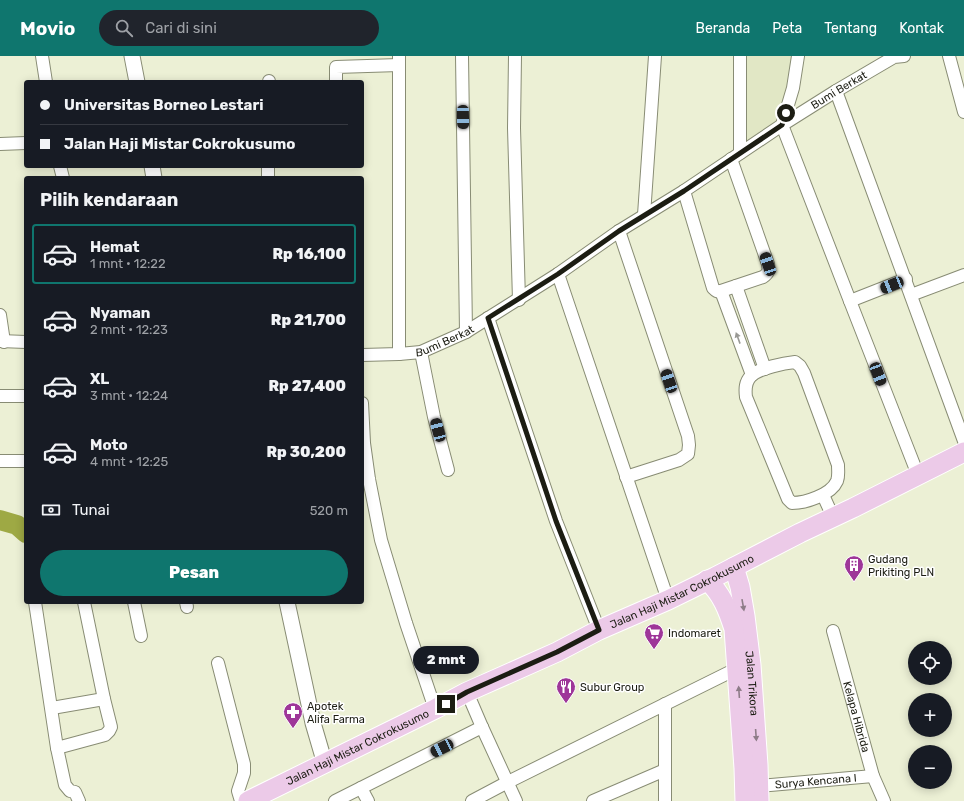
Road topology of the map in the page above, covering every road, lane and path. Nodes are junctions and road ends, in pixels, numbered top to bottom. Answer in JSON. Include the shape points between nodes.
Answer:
{"nodes":[{"id":1,"x":42,"y":56,"type":"edge"},
{"id":2,"x":132,"y":56,"type":"edge"},
{"id":3,"x":462,"y":56,"type":"edge"},
{"id":4,"x":515,"y":56,"type":"edge"},
{"id":5,"x":655,"y":56,"type":"edge"},
{"id":6,"x":740,"y":56,"type":"edge"},
{"id":7,"x":798,"y":56,"type":"edge"},
{"id":8,"x":898,"y":56,"type":"edge"},
{"id":9,"x":949,"y":56,"type":"edge"},
{"id":10,"x":399,"y":61,"type":"edge"},
{"id":11,"x":46,"y":80,"type":"edge"},
{"id":12,"x":137,"y":80,"type":"edge"},
{"id":13,"x":336,"y":80,"type":"edge"},
{"id":14,"x":836,"y":91,"type":"junction"},
{"id":15,"x":964,"y":112,"type":"edge"},
{"id":16,"x":782,"y":125,"type":"junction"},
{"id":17,"x":24,"y":143,"type":"edge"},
{"id":18,"x":0,"y":144,"type":"edge"},
{"id":19,"x":736,"y":156,"type":"junction"},
{"id":20,"x":684,"y":191,"type":"junction"},
{"id":21,"x":644,"y":215,"type":"junction"},
{"id":22,"x":619,"y":231,"type":"junction"},
{"id":23,"x":558,"y":274,"type":"junction"},
{"id":24,"x":964,"y":275,"type":"edge"},
{"id":25,"x":906,"y":279,"type":"junction"},
{"id":26,"x":736,"y":286,"type":"junction"},
{"id":27,"x":721,"y":291,"type":"junction"},
{"id":28,"x":911,"y":295,"type":"junction"},
{"id":29,"x":519,"y":300,"type":"junction"},
{"id":30,"x":850,"y":301,"type":"junction"},
{"id":31,"x":0,"y":315,"type":"edge"},
{"id":32,"x":488,"y":318,"type":"junction"},
{"id":33,"x":466,"y":332,"type":"junction"},
{"id":34,"x":2,"y":342,"type":"edge"},
{"id":35,"x":24,"y":342,"type":"edge"},
{"id":36,"x":421,"y":352,"type":"junction"},
{"id":37,"x":399,"y":354,"type":"junction"},
{"id":38,"x":364,"y":355,"type":"edge"},
{"id":39,"x":765,"y":369,"type":"junction"},
{"id":40,"x":752,"y":375,"type":"junction"},
{"id":41,"x":0,"y":396,"type":"edge"},
{"id":42,"x":24,"y":396,"type":"edge"},
{"id":43,"x":964,"y":441,"type":"edge"},
{"id":44,"x":364,"y":443,"type":"edge"},
{"id":45,"x":964,"y":452,"type":"edge"},
{"id":46,"x":0,"y":461,"type":"edge"},
{"id":47,"x":24,"y":461,"type":"edge"},
{"id":48,"x":448,"y":470,"type":"dead end"},
{"id":49,"x":918,"y":475,"type":"junction"},
{"id":50,"x":626,"y":477,"type":"junction"},
{"id":51,"x":823,"y":495,"type":"junction"},
{"id":52,"x":833,"y":517,"type":"junction"},
{"id":53,"x":734,"y":568,"type":"junction"},
{"id":54,"x":707,"y":580,"type":"junction"},
{"id":55,"x":668,"y":600,"type":"junction"},
{"id":56,"x":35,"y":604,"type":"edge"},
{"id":57,"x":84,"y":604,"type":"edge"},
{"id":58,"x":134,"y":604,"type":"edge"},
{"id":59,"x":287,"y":604,"type":"edge"},
{"id":60,"x":599,"y":630,"type":"junction"},
{"id":61,"x":833,"y":631,"type":"dead end"},
{"id":62,"x":141,"y":636,"type":"dead end"},
{"id":63,"x":218,"y":664,"type":"dead end"},
{"id":64,"x":738,"y":668,"type":"junction"},
{"id":65,"x":467,"y":692,"type":"junction"},
{"id":66,"x":104,"y":699,"type":"junction"},
{"id":67,"x":665,"y":704,"type":"junction"},
{"id":68,"x":52,"y":708,"type":"junction"},
{"id":69,"x":435,"y":709,"type":"junction"},
{"id":70,"x":482,"y":727,"type":"junction"},
{"id":71,"x":57,"y":748,"type":"junction"},
{"id":72,"x":325,"y":764,"type":"junction"},
{"id":73,"x":665,"y":770,"type":"junction"},
{"id":74,"x":873,"y":776,"type":"junction"},
{"id":75,"x":506,"y":783,"type":"junction"},
{"id":76,"x":361,"y":788,"type":"junction"},
{"id":77,"x":759,"y":793,"type":"edge"},
{"id":78,"x":79,"y":801,"type":"edge"},
{"id":79,"x":241,"y":801,"type":"edge"},
{"id":80,"x":248,"y":801,"type":"edge"},
{"id":81,"x":335,"y":801,"type":"edge"},
{"id":82,"x":368,"y":801,"type":"edge"},
{"id":83,"x":472,"y":801,"type":"edge"},
{"id":84,"x":516,"y":801,"type":"edge"},
{"id":85,"x":593,"y":801,"type":"edge"},
{"id":86,"x":664,"y":801,"type":"edge"},
{"id":87,"x":745,"y":801,"type":"edge"},
{"id":88,"x":884,"y":801,"type":"edge"}],
"edges":[{"from":1,"to":11,"type":"street"},
{"from":2,"to":12,"type":"street"},
{"from":3,"to":33,"type":"street"},
{"from":4,"to":29,"type":"street","via":[[514,128]]},
{"from":5,"to":21,"type":"street"},
{"from":6,"to":19,"type":"street"},
{"from":7,"to":16,"type":"street","via":[[793,88]]},
{"from":8,"to":14,"type":"street","name":"Bumi Berkat"},
{"from":9,"to":15,"type":"street"},
{"from":10,"to":13,"type":"street","via":[[336,67]]},
{"from":10,"to":37,"type":"street"},
{"from":14,"to":16,"type":"street","name":"Bumi Berkat"},
{"from":14,"to":25,"type":"street"},
{"from":16,"to":19,"type":"street","name":"Bumi Berkat"},
{"from":16,"to":30,"type":"street"},
{"from":17,"to":18,"type":"street"},
{"from":19,"to":20,"type":"street","name":"Bumi Berkat"},
{"from":19,"to":26,"type":"street","via":[[769,270],[763,277]]},
{"from":20,"to":21,"type":"street","name":"Bumi Berkat"},
{"from":20,"to":27,"type":"street","via":[[713,288],[715,291]]},
{"from":21,"to":22,"type":"street","name":"Bumi Berkat"},
{"from":22,"to":23,"type":"street","name":"Bumi Berkat"},
{"from":22,"to":50,"type":"street","via":[[689,445],[688,454],[679,460]]},
{"from":23,"to":29,"type":"street","name":"Bumi Berkat"},
{"from":23,"to":50,"type":"street"},
{"from":24,"to":28,"type":"street"},
{"from":25,"to":28,"type":"street"},
{"from":25,"to":30,"type":"street"},
{"from":26,"to":27,"type":"street"},
{"from":26,"to":39,"type":"street"},
{"from":40,"to":27,"type":"street","one_way":true},
{"from":28,"to":43,"type":"street"},
{"from":29,"to":32,"type":"street","name":"Bumi Berkat"},
{"from":30,"to":49,"type":"street"},
{"from":31,"to":34,"type":"street"},
{"from":32,"to":33,"type":"street","name":"Bumi Berkat"},
{"from":32,"to":60,"type":"street","via":[[556,521]]},
{"from":33,"to":36,"type":"street","name":"Bumi Berkat"},
{"from":34,"to":35,"type":"street"},
{"from":36,"to":37,"type":"street","name":"Bumi Berkat"},
{"from":36,"to":48,"type":"street"},
{"from":37,"to":38,"type":"street","name":"Bumi Berkat"},
{"from":39,"to":40,"type":"street"},
{"from":39,"to":51,"type":"street","via":[[795,362],[804,373],[838,465],[837,482]]},
{"from":40,"to":51,"type":"street","via":[[746,385],[746,397],[788,499],[792,503],[797,503]]},
{"from":41,"to":42,"type":"street"},
{"from":44,"to":69,"type":"street","via":[[381,540]]},
{"from":45,"to":49,"type":"main road","name":"Jalan Haji Mistar Cokrokusumo"},
{"from":46,"to":47,"type":"street"},
{"from":49,"to":52,"type":"main road","name":"Jalan Haji Mistar Cokrokusumo"},
{"from":50,"to":55,"type":"street"},
{"from":51,"to":52,"type":"street"},
{"from":52,"to":53,"type":"main road","name":"Jalan Haji Mistar Cokrokusumo"},
{"from":53,"to":54,"type":"main road","name":"Jalan Haji Mistar Cokrokusumo"},
{"from":53,"to":77,"type":"main road","name":"Jalan Trikora","one_way":true,"via":[[740,587],[751,665]]},
{"from":54,"to":55,"type":"main road","name":"Jalan Haji Mistar Cokrokusumo"},
{"from":54,"to":64,"type":"main road","name":"Jalan Trikora","via":[[729,612],[734,629]]},
{"from":55,"to":60,"type":"main road","name":"Jalan Haji Mistar Cokrokusumo"},
{"from":56,"to":68,"type":"street"},
{"from":57,"to":66,"type":"street"},
{"from":58,"to":62,"type":"street"},
{"from":59,"to":72,"type":"street","via":[[313,723]]},
{"from":60,"to":65,"type":"main road","name":"Jalan Haji Mistar Cokrokusumo","via":[[557,652]]},
{"from":61,"to":74,"type":"street","name":"Kelapa Hibrida"},
{"from":63,"to":79,"type":"street","via":[[244,764],[238,792]]},
{"from":64,"to":67,"type":"street"},
{"from":87,"to":64,"type":"main road","name":"Jalan Trikora","one_way":true},
{"from":65,"to":69,"type":"main road","name":"Jalan Haji Mistar Cokrokusumo"},
{"from":65,"to":70,"type":"street"},
{"from":66,"to":68,"type":"street"},
{"from":66,"to":71,"type":"street","via":[[111,727],[109,731],[105,735]]},
{"from":67,"to":73,"type":"street"},
{"from":67,"to":75,"type":"street"},
{"from":68,"to":71,"type":"street"},
{"from":69,"to":72,"type":"main road","name":"Jalan Haji Mistar Cokrokusumo"},
{"from":70,"to":75,"type":"street"},
{"from":70,"to":76,"type":"street"},
{"from":71,"to":78,"type":"street","via":[[64,785],[74,792]]},
{"from":72,"to":80,"type":"main road","name":"Jalan Haji Mistar Cokrokusumo"},
{"from":73,"to":85,"type":"street"},
{"from":73,"to":86,"type":"street"},
{"from":74,"to":77,"type":"street","name":"Surya Kencana I"},
{"from":74,"to":88,"type":"street","name":"Kelapa Hibrida"},
{"from":75,"to":83,"type":"street"},
{"from":75,"to":84,"type":"street"},
{"from":76,"to":81,"type":"street"},
{"from":76,"to":82,"type":"street"}]}
